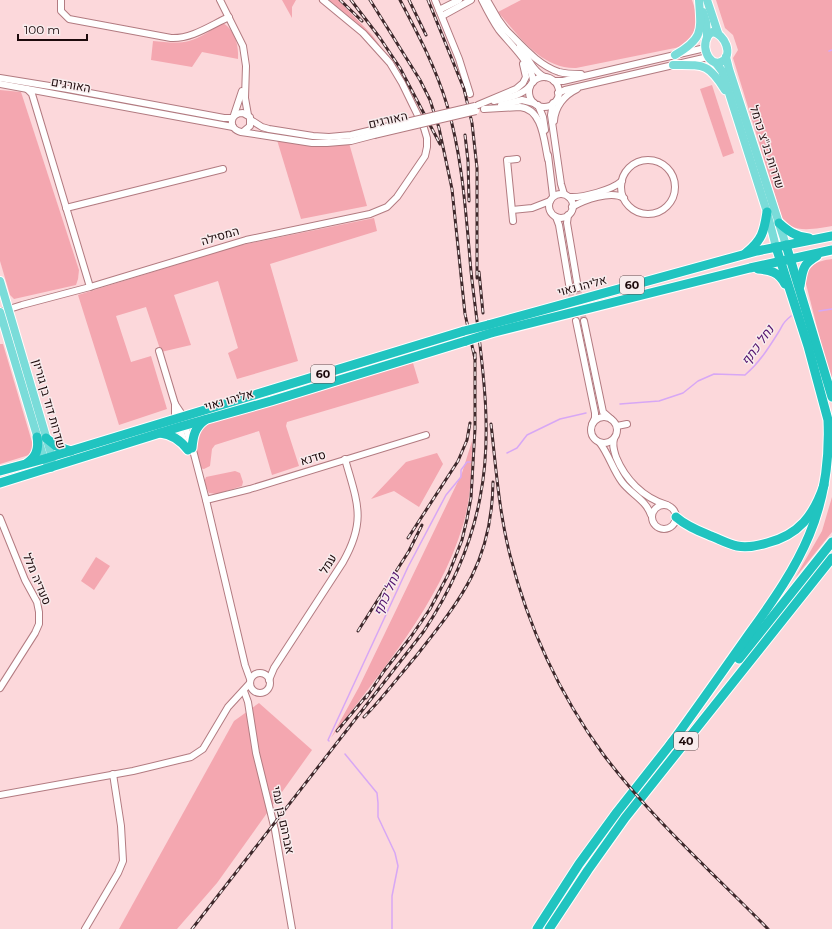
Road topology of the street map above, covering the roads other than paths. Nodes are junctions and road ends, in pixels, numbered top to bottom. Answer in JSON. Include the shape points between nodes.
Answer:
{"nodes":[{"id":1,"x":61,"y":0,"type":"edge"},
{"id":2,"x":220,"y":0,"type":"edge"},
{"id":3,"x":323,"y":0,"type":"edge"},
{"id":4,"x":435,"y":0,"type":"edge"},
{"id":5,"x":459,"y":0,"type":"edge"},
{"id":6,"x":471,"y":0,"type":"edge"},
{"id":7,"x":482,"y":0,"type":"edge"},
{"id":8,"x":488,"y":0,"type":"edge"},
{"id":9,"x":699,"y":0,"type":"edge"},
{"id":10,"x":707,"y":0,"type":"edge"},
{"id":11,"x":441,"y":13,"type":"junction"},
{"id":12,"x":229,"y":17,"type":"junction"},
{"id":13,"x":504,"y":28,"type":"junction"},
{"id":14,"x":718,"y":33,"type":"junction"},
{"id":15,"x":707,"y":36,"type":"junction"},
{"id":16,"x":705,"y":48,"type":"junction"},
{"id":17,"x":519,"y":54,"type":"junction"},
{"id":18,"x":675,"y":55,"type":"junction"},
{"id":19,"x":726,"y":56,"type":"junction"},
{"id":20,"x":708,"y":57,"type":"junction"},
{"id":21,"x":716,"y":63,"type":"junction"},
{"id":22,"x":673,"y":65,"type":"junction"},
{"id":23,"x":596,"y":73,"type":"junction"},
{"id":24,"x":545,"y":77,"type":"junction"},
{"id":25,"x":0,"y":78,"type":"edge"},
{"id":26,"x":244,"y":81,"type":"junction"},
{"id":27,"x":554,"y":81,"type":"junction"},
{"id":28,"x":0,"y":84,"type":"edge"},
{"id":29,"x":531,"y":84,"type":"junction"},
{"id":30,"x":588,"y":84,"type":"junction"},
{"id":31,"x":27,"y":89,"type":"junction"},
{"id":32,"x":42,"y":91,"type":"junction"},
{"id":33,"x":558,"y":93,"type":"junction"},
{"id":34,"x":470,"y":94,"type":"dead end"},
{"id":35,"x":731,"y":97,"type":"junction"},
{"id":36,"x":553,"y":103,"type":"junction"},
{"id":37,"x":35,"y":104,"type":"junction"},
{"id":38,"x":537,"y":105,"type":"junction"},
{"id":39,"x":476,"y":107,"type":"junction"},
{"id":40,"x":484,"y":109,"type":"junction"},
{"id":41,"x":233,"y":117,"type":"junction"},
{"id":42,"x":249,"y":117,"type":"junction"},
{"id":43,"x":233,"y":127,"type":"junction"},
{"id":44,"x":244,"y":131,"type":"junction"},
{"id":45,"x":373,"y":132,"type":"junction"},
{"id":46,"x":554,"y":140,"type":"junction"},
{"id":47,"x":516,"y":159,"type":"dead end"},
{"id":48,"x":548,"y":159,"type":"junction"},
{"id":49,"x":223,"y":169,"type":"dead end"},
{"id":50,"x":622,"y":181,"type":"junction"},
{"id":51,"x":566,"y":196,"type":"junction"},
{"id":52,"x":624,"y":198,"type":"junction"},
{"id":53,"x":551,"y":199,"type":"junction"},
{"id":54,"x":572,"y":207,"type":"junction"},
{"id":55,"x":66,"y":208,"type":"junction"},
{"id":56,"x":532,"y":208,"type":"junction"},
{"id":57,"x":512,"y":210,"type":"junction"},
{"id":58,"x":767,"y":212,"type":"junction"},
{"id":59,"x":554,"y":215,"type":"junction"},
{"id":60,"x":568,"y":215,"type":"junction"},
{"id":61,"x":513,"y":221,"type":"dead end"},
{"id":62,"x":778,"y":223,"type":"junction"},
{"id":63,"x":832,"y":236,"type":"edge"},
{"id":64,"x":820,"y":238,"type":"junction"},
{"id":65,"x":786,"y":245,"type":"junction"},
{"id":66,"x":776,"y":247,"type":"junction"},
{"id":67,"x":828,"y":251,"type":"edge"},
{"id":68,"x":737,"y":257,"type":"junction"},
{"id":69,"x":790,"y":259,"type":"junction"},
{"id":70,"x":781,"y":261,"type":"junction"},
{"id":71,"x":750,"y":268,"type":"junction"},
{"id":72,"x":0,"y":281,"type":"edge"},
{"id":73,"x":90,"y":287,"type":"junction"},
{"id":74,"x":578,"y":288,"type":"tunnel mouth"},
{"id":75,"x":570,"y":290,"type":"tunnel mouth"},
{"id":76,"x":795,"y":290,"type":"junction"},
{"id":77,"x":3,"y":311,"type":"edge"},
{"id":78,"x":576,"y":321,"type":"tunnel mouth"},
{"id":79,"x":584,"y":321,"type":"tunnel mouth"},
{"id":80,"x":490,"y":329,"type":"junction"},
{"id":81,"x":159,"y":351,"type":"dead end"},
{"id":82,"x":832,"y":397,"type":"edge"},
{"id":83,"x":206,"y":419,"type":"junction"},
{"id":84,"x":611,"y":419,"type":"junction"},
{"id":85,"x":180,"y":422,"type":"junction"},
{"id":86,"x":592,"y":424,"type":"junction"},
{"id":87,"x":627,"y":424,"type":"dead end"},
{"id":88,"x":617,"y":426,"type":"junction"},
{"id":89,"x":158,"y":434,"type":"junction"},
{"id":90,"x":426,"y":435,"type":"dead end"},
{"id":91,"x":42,"y":438,"type":"junction"},
{"id":92,"x":830,"y":438,"type":"junction"},
{"id":93,"x":614,"y":439,"type":"junction"},
{"id":94,"x":600,"y":443,"type":"junction"},
{"id":95,"x":190,"y":449,"type":"junction"},
{"id":96,"x":71,"y":451,"type":"junction"},
{"id":97,"x":48,"y":458,"type":"junction"},
{"id":98,"x":345,"y":459,"type":"junction"},
{"id":99,"x":27,"y":464,"type":"junction"},
{"id":100,"x":51,"y":468,"type":"junction"},
{"id":101,"x":0,"y":471,"type":"edge"},
{"id":102,"x":12,"y":480,"type":"junction"},
{"id":103,"x":0,"y":483,"type":"edge"},
{"id":104,"x":0,"y":492,"type":"edge"},
{"id":105,"x":206,"y":500,"type":"junction"},
{"id":106,"x":667,"y":505,"type":"junction"},
{"id":107,"x":651,"y":515,"type":"junction"},
{"id":108,"x":676,"y":517,"type":"junction"},
{"id":109,"x":0,"y":518,"type":"edge"},
{"id":110,"x":832,"y":542,"type":"edge"},
{"id":111,"x":832,"y":558,"type":"edge"},
{"id":112,"x":245,"y":664,"type":"junction"},
{"id":113,"x":274,"y":668,"type":"junction"},
{"id":114,"x":256,"y":674,"type":"junction"},
{"id":115,"x":264,"y":674,"type":"junction"},
{"id":116,"x":269,"y":680,"type":"junction"},
{"id":117,"x":250,"y":681,"type":"junction"},
{"id":118,"x":0,"y":688,"type":"edge"},
{"id":119,"x":255,"y":691,"type":"junction"},
{"id":120,"x":243,"y":693,"type":"junction"},
{"id":121,"x":670,"y":745,"type":"junction"},
{"id":122,"x":114,"y":774,"type":"junction"},
{"id":123,"x":0,"y":795,"type":"edge"},
{"id":124,"x":84,"y":929,"type":"edge"},
{"id":125,"x":292,"y":929,"type":"edge"},
{"id":126,"x":537,"y":929,"type":"edge"},
{"id":127,"x":549,"y":929,"type":"edge"}],
"edges":[{"from":1,"to":12,"type":"street","via":[[61,12],[69,19],[171,38],[194,34]]},
{"from":2,"to":12,"type":"street"},
{"from":3,"to":73,"type":"street","name":"המסילה","via":[[369,39],[394,70],[425,132],[425,156],[395,200],[377,211],[246,240]]},
{"from":4,"to":11,"type":"street"},
{"from":5,"to":11,"type":"street"},
{"from":6,"to":11,"type":"street"},
{"from":7,"to":17,"type":"street","via":[[497,26]]},
{"from":8,"to":13,"type":"street"},
{"from":9,"to":15,"type":"main road","via":[[706,22]]},
{"from":9,"to":18,"type":"main road","via":[[700,31],[693,43]]},
{"from":10,"to":14,"type":"main road"},
{"from":11,"to":34,"type":"street"},
{"from":12,"to":26,"type":"street","via":[[243,46],[246,66]]},
{"from":13,"to":23,"type":"street","via":[[536,58],[551,68],[568,74]]},
{"from":13,"to":24,"type":"street","via":[[524,51],[536,71]]},
{"from":14,"to":15,"type":"main road","via":[[712,32]]},
{"from":14,"to":19,"type":"main road","via":[[724,39]]},
{"from":15,"to":16,"type":"main road"},
{"from":16,"to":18,"type":"street"},
{"from":16,"to":20,"type":"main road"},
{"from":17,"to":29,"type":"street","via":[[530,70]]},
{"from":17,"to":39,"type":"street","via":[[526,74],[523,83]]},
{"from":18,"to":23,"type":"street"},
{"from":19,"to":21,"type":"main road","via":[[724,61]]},
{"from":19,"to":62,"type":"main road","name":"שדרות בנ\"צ כרמל"},
{"from":20,"to":21,"type":"main road"},
{"from":20,"to":22,"type":"street"},
{"from":21,"to":35,"type":"main road","name":"שדרות בנ\"צ כרמל","via":[[722,71]]},
{"from":22,"to":30,"type":"street"},
{"from":22,"to":35,"type":"main road","via":[[695,65],[708,69]]},
{"from":23,"to":27,"type":"street"},
{"from":24,"to":27,"type":"street"},
{"from":24,"to":29,"type":"street","via":[[538,78]]},
{"from":25,"to":41,"type":"street","name":"האורגים","via":[[224,118]]},
{"from":26,"to":41,"type":"street"},
{"from":26,"to":42,"type":"street"},
{"from":27,"to":33,"type":"street","via":[[558,86]]},
{"from":28,"to":31,"type":"street","name":"האורגים"},
{"from":29,"to":38,"type":"street","via":[[530,97]]},
{"from":29,"to":39,"type":"street","name":"האורגים","via":[[516,96]]},
{"from":30,"to":33,"type":"street"},
{"from":30,"to":46,"type":"street","via":[[567,95],[560,104],[554,118]]},
{"from":31,"to":32,"type":"street","name":"האורגים"},
{"from":31,"to":37,"type":"street","via":[[32,94]]},
{"from":32,"to":37,"type":"street"},
{"from":32,"to":43,"type":"street","name":"האורגים"},
{"from":33,"to":36,"type":"street"},
{"from":35,"to":58,"type":"main road","name":"שדרות בנ\"צ כרמל"},
{"from":36,"to":38,"type":"street","via":[[547,106]]},
{"from":36,"to":46,"type":"street","via":[[551,115]]},
{"from":37,"to":55,"type":"street"},
{"from":38,"to":40,"type":"street","name":"האורגים","via":[[522,100]]},
{"from":38,"to":48,"type":"street","via":[[543,116]]},
{"from":39,"to":40,"type":"street","name":"האורגים"},
{"from":39,"to":45,"type":"street","name":"האורגים","bridge":true},
{"from":40,"to":48,"type":"street","via":[[523,107],[531,111],[540,123]]},
{"from":41,"to":42,"type":"street","via":[[240,113]]},
{"from":41,"to":43,"type":"street"},
{"from":42,"to":44,"type":"street","via":[[250,126]]},
{"from":42,"to":45,"type":"street","name":"האורגים","via":[[262,127],[313,136]]},
{"from":43,"to":44,"type":"street","via":[[238,131]]},
{"from":44,"to":45,"type":"street","name":"האורגים","via":[[327,143],[351,141]]},
{"from":46,"to":51,"type":"street"},
{"from":47,"to":57,"type":"street","via":[[507,160]]},
{"from":48,"to":53,"type":"street"},
{"from":49,"to":55,"type":"street"},
{"from":50,"to":51,"type":"street","via":[[605,191],[574,197]]},
{"from":50,"to":52,"type":"street"},
{"from":50,"to":52,"type":"street","via":[[627,170],[634,164],[653,161],[664,165],[670,171],[675,186],[671,202],[662,211],[654,214],[638,212],[630,207]]},
{"from":51,"to":53,"type":"street","via":[[558,194]]},
{"from":51,"to":54,"type":"street","via":[[572,202]]},
{"from":52,"to":54,"type":"street","via":[[609,195],[584,201]]},
{"from":53,"to":56,"type":"street"},
{"from":53,"to":59,"type":"street","via":[[549,206]]},
{"from":54,"to":60,"type":"street"},
{"from":55,"to":73,"type":"street"},
{"from":56,"to":57,"type":"street"},
{"from":56,"to":59,"type":"street"},
{"from":57,"to":61,"type":"street"},
{"from":58,"to":66,"type":"main road","name":"שדרות בנ\"צ כרמל"},
{"from":58,"to":68,"type":"highway","via":[[758,242]]},
{"from":59,"to":60,"type":"street","via":[[562,218]]},
{"from":59,"to":75,"type":"street","via":[[559,225]]},
{"from":60,"to":74,"type":"street","via":[[567,223]]},
{"from":62,"to":64,"type":"highway","via":[[800,237]]},
{"from":62,"to":65,"type":"main road","name":"שדרות בנ\"צ כרמל"},
{"from":63,"to":64,"type":"highway","number":"60"},
{"from":64,"to":65,"type":"highway","number":"60"},
{"from":65,"to":66,"type":"highway","number":"60"},
{"from":65,"to":69,"type":"highway"},
{"from":66,"to":68,"type":"highway","name":"אליהו נאוי","number":"60"},
{"from":66,"to":70,"type":"highway"},
{"from":67,"to":69,"type":"highway","number":"60"},
{"from":67,"to":76,"type":"highway","via":[[807,262]]},
{"from":68,"to":80,"type":"highway","name":"אליהו נאוי","number":"60"},
{"from":69,"to":70,"type":"highway","number":"60"},
{"from":69,"to":76,"type":"highway"},
{"from":70,"to":71,"type":"highway","name":"אליהו נאוי","number":"60"},
{"from":70,"to":76,"type":"highway"},
{"from":71,"to":76,"type":"highway","via":[[774,272]]},
{"from":71,"to":80,"type":"highway","name":"אליהו נאוי","number":"60"},
{"from":72,"to":77,"type":"main road","name":"שדרות דוד בן גוריון"},
{"from":73,"to":77,"type":"street","name":"המסילה"},
{"from":76,"to":82,"type":"highway"},
{"from":76,"to":92,"type":"highway","via":[[828,420]]},
{"from":77,"to":91,"type":"main road","name":"שדרות דוד בן גוריון"},
{"from":78,"to":86,"type":"street","via":[[595,413]]},
{"from":79,"to":84,"type":"street","via":[[603,412]]},
{"from":80,"to":83,"type":"highway","name":"אליהו נאוי","number":"60","bridge":true,"via":[[466,341]]},
{"from":80,"to":85,"type":"highway","name":"אליהו נאוי","number":"60","bridge":true,"via":[[464,331]]},
{"from":81,"to":85,"type":"street"},
{"from":83,"to":85,"type":"highway","name":"אליהו נאוי","number":"60"},
{"from":83,"to":95,"type":"highway","via":[[195,431]]},
{"from":84,"to":86,"type":"street","via":[[599,418]]},
{"from":84,"to":88,"type":"street"},
{"from":85,"to":89,"type":"highway","name":"אליהו נאוי","number":"60"},
{"from":85,"to":95,"type":"street"},
{"from":85,"to":96,"type":"highway","name":"אליהו נאוי","number":"60"},
{"from":86,"to":94,"type":"street","via":[[592,435],[596,442]]},
{"from":87,"to":88,"type":"street"},
{"from":88,"to":93,"type":"street"},
{"from":89,"to":95,"type":"highway","via":[[175,438]]},
{"from":89,"to":100,"type":"highway","name":"אליהו נאוי","number":"60"},
{"from":90,"to":98,"type":"street","name":"סדנא"},
{"from":91,"to":96,"type":"highway"},
{"from":91,"to":97,"type":"main road","name":"שדרות דוד בן גוריון"},
{"from":91,"to":99,"type":"highway","via":[[33,459]]},
{"from":92,"to":108,"type":"highway","via":[[828,468],[820,498],[808,518],[780,540],[754,546],[737,546],[686,525]]},
{"from":92,"to":121,"type":"highway","via":[[829,487],[816,531],[805,553]]},
{"from":93,"to":94,"type":"street","via":[[608,443]]},
{"from":93,"to":106,"type":"street","via":[[613,449],[628,478],[652,499]]},
{"from":94,"to":107,"type":"street","via":[[622,482],[645,504]]},
{"from":95,"to":105,"type":"street"},
{"from":96,"to":97,"type":"highway","name":"אליהו נאוי","number":"60"},
{"from":97,"to":99,"type":"highway","name":"אליהו נאוי","number":"60"},
{"from":97,"to":100,"type":"main road","name":"שדרות דוד בן גוריון"},
{"from":98,"to":105,"type":"street","name":"סדנא"},
{"from":98,"to":113,"type":"street","name":"עמל","via":[[358,506],[356,534],[343,562]]},
{"from":99,"to":101,"type":"highway","name":"אליהו נאוי","number":"60"},
{"from":100,"to":102,"type":"highway","name":"אליהו נאוי","number":"60"},
{"from":102,"to":103,"type":"highway","name":"אליהו נאוי","number":"60"},
{"from":102,"to":104,"type":"highway"},
{"from":105,"to":112,"type":"street"},
{"from":106,"to":107,"type":"street","via":[[657,506]]},
{"from":106,"to":108,"type":"street","via":[[673,509]]},
{"from":107,"to":108,"type":"street","via":[[654,525],[661,529],[672,526]]},
{"from":109,"to":118,"type":"street","name":"סעדיה מלל","via":[[39,612],[39,624],[35,633]]},
{"from":110,"to":121,"type":"highway","number":"40"},
{"from":111,"to":127,"type":"highway","number":"40","via":[[625,818]]},
{"from":112,"to":114,"type":"street"},
{"from":112,"to":117,"type":"street"},
{"from":113,"to":115,"type":"street","name":"עמל"},
{"from":113,"to":116,"type":"street","name":"עמל"},
{"from":114,"to":115,"type":"street"},
{"from":114,"to":117,"type":"street"},
{"from":115,"to":116,"type":"street"},
{"from":116,"to":119,"type":"street","via":[[266,690]]},
{"from":117,"to":119,"type":"street","via":[[251,688]]},
{"from":117,"to":120,"type":"street"},
{"from":119,"to":120,"type":"street"},
{"from":120,"to":122,"type":"street","via":[[228,707],[203,749],[191,758]]},
{"from":120,"to":125,"type":"street","name":"אברהם בן עמי","via":[[251,717],[256,752],[275,830]]},
{"from":121,"to":126,"type":"highway","number":"40","via":[[579,864]]},
{"from":122,"to":123,"type":"street"},
{"from":122,"to":124,"type":"street","via":[[123,861]]}]}
